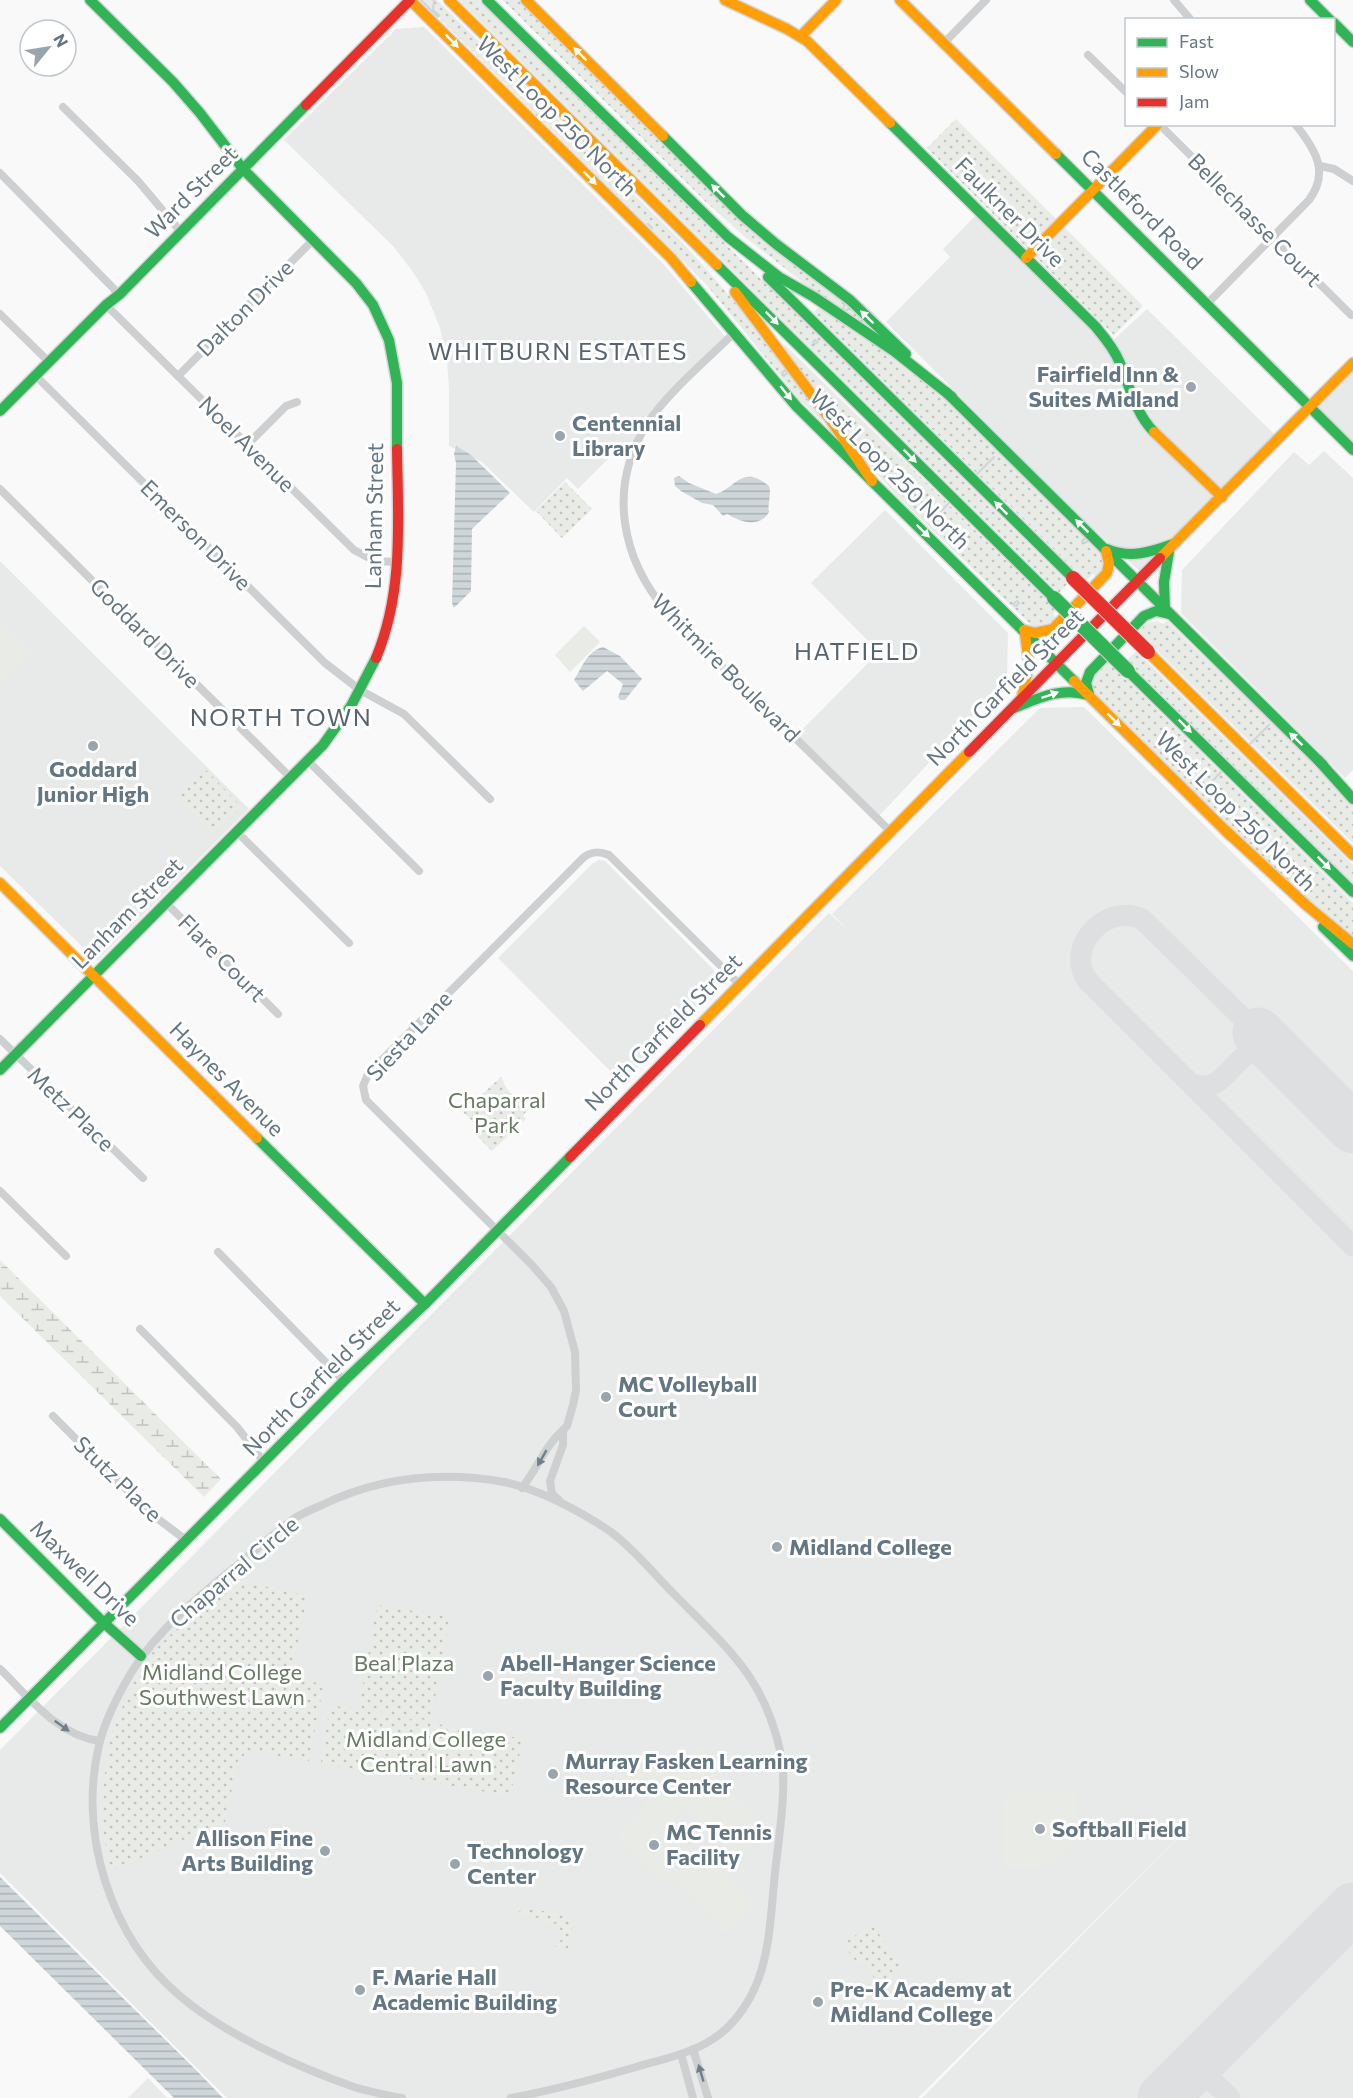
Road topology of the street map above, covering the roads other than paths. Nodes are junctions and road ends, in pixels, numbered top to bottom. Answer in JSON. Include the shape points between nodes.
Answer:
{"nodes":[{"id":1,"x":90,"y":0,"type":"edge"},
{"id":2,"x":410,"y":0,"type":"edge"},
{"id":3,"x":449,"y":0,"type":"edge"},
{"id":4,"x":487,"y":0,"type":"edge"},
{"id":5,"x":526,"y":0,"type":"edge"},
{"id":6,"x":725,"y":0,"type":"edge"},
{"id":7,"x":836,"y":0,"type":"edge"},
{"id":8,"x":900,"y":0,"type":"edge"},
{"id":9,"x":986,"y":0,"type":"edge"},
{"id":10,"x":1174,"y":0,"type":"edge"},
{"id":11,"x":1310,"y":0,"type":"edge"},
{"id":12,"x":1189,"y":18,"type":"edge"},
{"id":13,"x":1328,"y":18,"type":"edge"},
{"id":14,"x":1335,"y":24,"type":"edge"},
{"id":15,"x":801,"y":36,"type":"junction"},
{"id":16,"x":1347,"y":39,"type":"edge"},
{"id":17,"x":944,"y":43,"type":"junction"},
{"id":18,"x":1088,"y":55,"type":"dead end"},
{"id":19,"x":1125,"y":91,"type":"edge"},
{"id":20,"x":63,"y":107,"type":"dead end"},
{"id":21,"x":1156,"y":126,"type":"edge"},
{"id":22,"x":1160,"y":126,"type":"edge"},
{"id":23,"x":1297,"y":126,"type":"edge"},
{"id":24,"x":1320,"y":165,"type":"junction"},
{"id":25,"x":243,"y":169,"type":"junction"},
{"id":26,"x":0,"y":173,"type":"edge"},
{"id":27,"x":1353,"y":181,"type":"edge"},
{"id":28,"x":1094,"y":190,"type":"junction"},
{"id":29,"x":670,"y":218,"type":"junction"},
{"id":30,"x":181,"y":232,"type":"junction"},
{"id":31,"x":728,"y":237,"type":"junction"},
{"id":32,"x":1273,"y":237,"type":"junction"},
{"id":33,"x":313,"y":240,"type":"junction"},
{"id":34,"x":1026,"y":258,"type":"junction"},
{"id":35,"x":119,"y":294,"type":"junction"},
{"id":36,"x":1207,"y":304,"type":"junction"},
{"id":37,"x":106,"y":305,"type":"junction"},
{"id":38,"x":0,"y":314,"type":"edge"},
{"id":39,"x":1351,"y":315,"type":"dead end"},
{"id":40,"x":735,"y":332,"type":"junction"},
{"id":41,"x":49,"y":362,"type":"junction"},
{"id":42,"x":1353,"y":363,"type":"edge"},
{"id":43,"x":36,"y":376,"type":"junction"},
{"id":44,"x":178,"y":376,"type":"junction"},
{"id":45,"x":952,"y":397,"type":"junction"},
{"id":46,"x":297,"y":402,"type":"dead end"},
{"id":47,"x":1311,"y":406,"type":"junction"},
{"id":48,"x":0,"y":411,"type":"edge"},
{"id":49,"x":247,"y":445,"type":"junction"},
{"id":50,"x":1353,"y":450,"type":"edge"},
{"id":51,"x":872,"y":481,"type":"junction"},
{"id":52,"x":0,"y":489,"type":"edge"},
{"id":53,"x":1222,"y":497,"type":"junction"},
{"id":54,"x":1173,"y":547,"type":"junction"},
{"id":55,"x":1104,"y":548,"type":"junction"},
{"id":56,"x":398,"y":562,"type":"junction"},
{"id":57,"x":1138,"y":582,"type":"junction"},
{"id":58,"x":1169,"y":612,"type":"junction"},
{"id":59,"x":1024,"y":630,"type":"junction"},
{"id":60,"x":1058,"y":664,"type":"junction"},
{"id":61,"x":360,"y":690,"type":"junction"},
{"id":62,"x":1091,"y":696,"type":"junction"},
{"id":63,"x":1022,"y":699,"type":"junction"},
{"id":64,"x":1011,"y":710,"type":"junction"},
{"id":65,"x":1318,"y":760,"type":"junction"},
{"id":66,"x":308,"y":761,"type":"junction"},
{"id":67,"x":291,"y":778,"type":"junction"},
{"id":68,"x":1353,"y":795,"type":"edge"},
{"id":69,"x":490,"y":799,"type":"dead end"},
{"id":70,"x":1353,"y":799,"type":"edge"},
{"id":71,"x":1226,"y":831,"type":"junction"},
{"id":72,"x":237,"y":832,"type":"junction"},
{"id":73,"x":891,"y":832,"type":"junction"},
{"id":74,"x":1353,"y":855,"type":"edge"},
{"id":75,"x":419,"y":872,"type":"dead end"},
{"id":76,"x":0,"y":883,"type":"edge"},
{"id":77,"x":1353,"y":892,"type":"edge"},
{"id":78,"x":166,"y":903,"type":"junction"},
{"id":79,"x":349,"y":943,"type":"dead end"},
{"id":80,"x":1353,"y":944,"type":"edge"},
{"id":81,"x":1353,"y":956,"type":"edge"},
{"id":82,"x":93,"y":976,"type":"junction"},
{"id":83,"x":740,"y":985,"type":"junction"},
{"id":84,"x":278,"y":1014,"type":"dead end"},
{"id":85,"x":0,"y":1039,"type":"edge"},
{"id":86,"x":16,"y":1054,"type":"junction"},
{"id":87,"x":0,"y":1070,"type":"edge"},
{"id":88,"x":143,"y":1178,"type":"dead end"},
{"id":89,"x":0,"y":1191,"type":"edge"},
{"id":90,"x":497,"y":1231,"type":"junction"},
{"id":91,"x":218,"y":1252,"type":"dead end"},
{"id":92,"x":66,"y":1256,"type":"dead end"},
{"id":93,"x":425,"y":1304,"type":"junction"},
{"id":94,"x":140,"y":1329,"type":"dead end"},
{"id":95,"x":344,"y":1381,"type":"junction"},
{"id":96,"x":53,"y":1416,"type":"dead end"},
{"id":97,"x":563,"y":1430,"type":"junction"},
{"id":98,"x":264,"y":1462,"type":"junction"},
{"id":99,"x":522,"y":1488,"type":"junction"},
{"id":100,"x":560,"y":1502,"type":"junction"},
{"id":101,"x":0,"y":1520,"type":"edge"},
{"id":102,"x":186,"y":1540,"type":"junction"},
{"id":103,"x":104,"y":1623,"type":"junction"},
{"id":104,"x":141,"y":1656,"type":"junction"},
{"id":105,"x":0,"y":1669,"type":"edge"},
{"id":106,"x":30,"y":1698,"type":"junction"},
{"id":107,"x":0,"y":1728,"type":"edge"},
{"id":108,"x":100,"y":1741,"type":"junction"},
{"id":109,"x":693,"y":2049,"type":"junction"},
{"id":110,"x":681,"y":2054,"type":"junction"},
{"id":111,"x":402,"y":2098,"type":"edge"},
{"id":112,"x":511,"y":2098,"type":"edge"},
{"id":113,"x":693,"y":2098,"type":"edge"},
{"id":114,"x":708,"y":2098,"type":"edge"}],
"edges":[{"from":1,"to":25,"type":"main road","name":"Lanham Street","via":[[182,92]]},
{"from":2,"to":25,"type":"main road","name":"Ward Street"},
{"from":2,"to":40,"type":"main road","name":"West Loop 250 North","one_way":true,"via":[[671,258]]},
{"from":3,"to":29,"type":"main road"},
{"from":4,"to":31,"type":"main road"},
{"from":45,"to":5,"type":"main road","one_way":true,"via":[[849,300],[742,215]]},
{"from":6,"to":15,"type":"main road","name":"Faulkner Drive"},
{"from":7,"to":15,"type":"main road"},
{"from":8,"to":17,"type":"main road","name":"Castleford Road"},
{"from":9,"to":17,"type":"street"},
{"from":10,"to":12,"type":"street"},
{"from":11,"to":13,"type":"main road"},
{"from":14,"to":16,"type":"main road"},
{"from":15,"to":34,"type":"main road","name":"Faulkner Drive"},
{"from":17,"to":28,"type":"main road","name":"Castleford Road"},
{"from":18,"to":19,"type":"street"},
{"from":20,"to":30,"type":"street","via":[[138,181]]},
{"from":21,"to":28,"type":"main road"},
{"from":22,"to":32,"type":"street","name":"Bellechasse Court"},
{"from":23,"to":24,"type":"street"},
{"from":24,"to":27,"type":"street"},
{"from":24,"to":32,"type":"street","via":[[1320,180],[1311,198]]},
{"from":25,"to":30,"type":"main road","name":"Ward Street"},
{"from":25,"to":33,"type":"main road","name":"Lanham Street"},
{"from":26,"to":35,"type":"street"},
{"from":28,"to":34,"type":"main road"},
{"from":28,"to":36,"type":"main road","name":"Castleford Road"},
{"from":29,"to":51,"type":"main road","via":[[761,326]]},
{"from":29,"to":77,"type":"main road","one_way":true,"bridge":true},
{"from":30,"to":35,"type":"main road","name":"Ward Street"},
{"from":31,"to":45,"type":"main road","via":[[779,277],[900,355]]},
{"from":74,"to":31,"type":"main road","one_way":true,"bridge":true},
{"from":32,"to":36,"type":"street"},
{"from":32,"to":39,"type":"street","name":"Bellechasse Court"},
{"from":33,"to":44,"type":"street","name":"Dalton Drive"},
{"from":33,"to":56,"type":"main road","name":"Lanham Street","via":[[367,296],[392,348],[397,383]]},
{"from":34,"to":53,"type":"main road","name":"Faulkner Drive","via":[[1110,344],[1150,428]]},
{"from":35,"to":37,"type":"main road","name":"Ward Street"},
{"from":36,"to":47,"type":"main road","name":"Castleford Road"},
{"from":37,"to":41,"type":"main road","name":"Ward Street"},
{"from":37,"to":44,"type":"street","name":"Noel Avenue"},
{"from":38,"to":41,"type":"street"},
{"from":40,"to":51,"type":"main road","name":"West Loop 250 North","one_way":true,"via":[[797,407]]},
{"from":40,"to":73,"type":"street","name":"Whitmire Boulevard","via":[[668,398],[639,439],[625,487],[624,519],[631,551],[646,585],[669,614]]},
{"from":41,"to":43,"type":"main road","name":"Ward Street"},
{"from":42,"to":47,"type":"main road","name":"North Garfield Street"},
{"from":43,"to":48,"type":"main road","name":"Ward Street"},
{"from":43,"to":61,"type":"street","name":"Emerson Drive","via":[[317,655]]},
{"from":44,"to":49,"type":"street","name":"Noel Avenue"},
{"from":55,"to":45,"type":"main road","one_way":true},
{"from":46,"to":49,"type":"street","via":[[286,406]]},
{"from":47,"to":50,"type":"main road","name":"Castleford Road"},
{"from":47,"to":53,"type":"main road","name":"North Garfield Street"},
{"from":49,"to":56,"type":"street","name":"Noel Avenue","via":[[354,550],[375,561]]},
{"from":51,"to":59,"type":"main road","name":"West Loop 250 North","one_way":true},
{"from":52,"to":67,"type":"street","name":"Goddard Drive"},
{"from":53,"to":54,"type":"main road","name":"North Garfield Street"},
{"from":54,"to":55,"type":"main road","via":[[1125,555]]},
{"from":54,"to":57,"type":"main road","name":"North Garfield Street"},
{"from":54,"to":58,"type":"main road","via":[[1164,582]]},
{"from":55,"to":57,"type":"main road"},
{"from":55,"to":59,"type":"main road","via":[[1109,563],[1107,573],[1053,629],[1035,633]]},
{"from":56,"to":61,"type":"main road","name":"Lanham Street","via":[[393,604],[383,640]]},
{"from":57,"to":58,"type":"main road"},
{"from":57,"to":60,"type":"main road","name":"North Garfield Street"},
{"from":58,"to":62,"type":"main road","via":[[1156,611],[1144,616],[1090,672],[1086,687]]},
{"from":65,"to":58,"type":"main road","one_way":true},
{"from":59,"to":60,"type":"main road","name":"West Loop 250 North"},
{"from":59,"to":63,"type":"main road","via":[[1030,654]]},
{"from":60,"to":62,"type":"main road","name":"West Loop 250 North"},
{"from":60,"to":63,"type":"main road","name":"North Garfield Street"},
{"from":61,"to":66,"type":"main road","name":"Lanham Street"},
{"from":61,"to":69,"type":"street","name":"Emerson Drive","via":[[404,714]]},
{"from":64,"to":62,"type":"main road","one_way":true,"via":[[1057,692]]},
{"from":62,"to":71,"type":"main road","name":"West Loop 250 North","one_way":true},
{"from":63,"to":64,"type":"main road","name":"North Garfield Street"},
{"from":64,"to":73,"type":"main road","name":"North Garfield Street"},
{"from":65,"to":68,"type":"main road"},
{"from":65,"to":70,"type":"main road"},
{"from":66,"to":67,"type":"main road","name":"Lanham Street"},
{"from":66,"to":75,"type":"street"},
{"from":67,"to":72,"type":"main road","name":"Lanham Street"},
{"from":71,"to":80,"type":"main road"},
{"from":71,"to":81,"type":"main road","name":"West Loop 250 North"},
{"from":72,"to":78,"type":"main road","name":"Lanham Street"},
{"from":72,"to":79,"type":"street"},
{"from":73,"to":83,"type":"main road","name":"North Garfield Street"},
{"from":76,"to":82,"type":"main road","name":"Haynes Avenue"},
{"from":78,"to":82,"type":"main road","name":"Lanham Street"},
{"from":78,"to":84,"type":"street","name":"Flare Court"},
{"from":82,"to":86,"type":"main road","name":"Lanham Street"},
{"from":82,"to":93,"type":"main road","name":"Haynes Avenue"},
{"from":83,"to":90,"type":"main road","name":"North Garfield Street"},
{"from":83,"to":90,"type":"street","name":"Siesta Lane","via":[[609,855],[592,853],[368,1074],[363,1086],[366,1100]]},
{"from":85,"to":86,"type":"street","name":"Metz Place"},
{"from":86,"to":87,"type":"main road","name":"Lanham Street"},
{"from":86,"to":88,"type":"street","name":"Metz Place"},
{"from":89,"to":92,"type":"street"},
{"from":90,"to":93,"type":"main road","name":"North Garfield Street"},
{"from":90,"to":97,"type":"street","name":"Siesta Lane","via":[[545,1279],[571,1331],[576,1390]]},
{"from":91,"to":95,"type":"street"},
{"from":93,"to":95,"type":"main road","name":"North Garfield Street"},
{"from":94,"to":98,"type":"street","via":[[237,1427]]},
{"from":95,"to":98,"type":"main road","name":"North Garfield Street"},
{"from":96,"to":102,"type":"street","name":"Stutz Place","via":[[150,1513]]},
{"from":97,"to":99,"type":"street","name":"Siesta Lane","one_way":true,"via":[[552,1440]]},
{"from":97,"to":100,"type":"street","name":"Siesta Lane","via":[[550,1481],[552,1494]]},
{"from":98,"to":102,"type":"main road","name":"North Garfield Street"},
{"from":99,"to":100,"type":"street","name":"Chaparral Circle"},
{"from":99,"to":104,"type":"street","name":"Chaparral Circle","via":[[507,1482],[427,1476],[393,1480],[338,1497],[297,1517],[230,1571],[170,1624]]},
{"from":100,"to":109,"type":"street","name":"Chaparral Circle","via":[[616,1536],[741,1663],[770,1713],[782,1760],[764,1965],[750,1998],[725,2029]]},
{"from":101,"to":103,"type":"main road","name":"Maxwell Drive"},
{"from":102,"to":103,"type":"main road","name":"North Garfield Street"},
{"from":103,"to":104,"type":"main road","name":"Maxwell Drive"},
{"from":103,"to":106,"type":"main road","name":"North Garfield Street"},
{"from":104,"to":108,"type":"street","name":"Chaparral Circle","via":[[119,1693]]},
{"from":105,"to":106,"type":"street"},
{"from":106,"to":107,"type":"main road","name":"North Garfield Street"},
{"from":106,"to":108,"type":"street","one_way":true,"via":[[62,1728]]},
{"from":108,"to":111,"type":"street","name":"Chaparral Circle","via":[[93,1795],[102,1872],[124,1926],[149,1963],[183,1999],[257,2044],[359,2089]]},
{"from":109,"to":110,"type":"street","name":"Chaparral Circle"},
{"from":114,"to":109,"type":"street","one_way":true},
{"from":110,"to":112,"type":"street","name":"Chaparral Circle"},
{"from":110,"to":113,"type":"street"}]}
